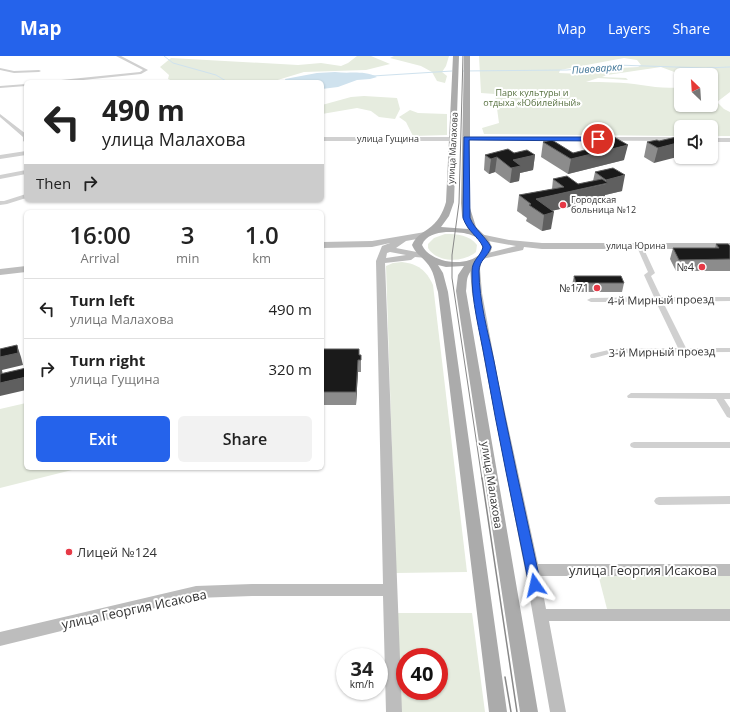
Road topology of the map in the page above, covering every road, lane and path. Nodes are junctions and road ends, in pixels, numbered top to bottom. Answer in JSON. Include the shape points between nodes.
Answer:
{"nodes":[{"id":1,"x":118,"y":56,"type":"edge"},
{"id":2,"x":456,"y":56,"type":"edge"},
{"id":3,"x":467,"y":56,"type":"edge"},
{"id":4,"x":0,"y":69,"type":"edge"},
{"id":5,"x":39,"y":70,"type":"dead end"},
{"id":6,"x":71,"y":80,"type":"edge"},
{"id":7,"x":24,"y":84,"type":"edge"},
{"id":8,"x":0,"y":87,"type":"edge"},
{"id":9,"x":0,"y":115,"type":"edge"},
{"id":10,"x":24,"y":135,"type":"edge"},
{"id":11,"x":324,"y":139,"type":"edge"},
{"id":12,"x":453,"y":139,"type":"junction"},
{"id":13,"x":466,"y":139,"type":"junction"},
{"id":14,"x":674,"y":139,"type":"edge"},
{"id":15,"x":718,"y":140,"type":"edge"},
{"id":16,"x":730,"y":140,"type":"edge"},
{"id":17,"x":24,"y":153,"type":"edge"},
{"id":18,"x":0,"y":157,"type":"edge"},
{"id":19,"x":24,"y":172,"type":"edge"},
{"id":20,"x":0,"y":177,"type":"edge"},
{"id":21,"x":24,"y":197,"type":"edge"},
{"id":22,"x":0,"y":203,"type":"edge"},
{"id":23,"x":427,"y":234,"type":"junction"},
{"id":24,"x":478,"y":236,"type":"junction"},
{"id":25,"x":402,"y":240,"type":"junction"},
{"id":26,"x":324,"y":245,"type":"edge"},
{"id":27,"x":367,"y":245,"type":"junction"},
{"id":28,"x":542,"y":246,"type":"junction"},
{"id":29,"x":730,"y":246,"type":"edge"},
{"id":30,"x":640,"y":247,"type":"junction"},
{"id":31,"x":388,"y":248,"type":"junction"},
{"id":32,"x":427,"y":258,"type":"junction"},
{"id":33,"x":478,"y":259,"type":"junction"},
{"id":34,"x":380,"y":261,"type":"junction"},
{"id":35,"x":24,"y":269,"type":"edge"},
{"id":36,"x":0,"y":272,"type":"edge"},
{"id":37,"x":658,"y":299,"type":"junction"},
{"id":38,"x":730,"y":299,"type":"edge"},
{"id":39,"x":591,"y":300,"type":"dead end"},
{"id":40,"x":683,"y":350,"type":"junction"},
{"id":41,"x":730,"y":350,"type":"edge"},
{"id":42,"x":594,"y":356,"type":"dead end"},
{"id":43,"x":631,"y":396,"type":"dead end"},
{"id":44,"x":730,"y":396,"type":"edge"},
{"id":45,"x":719,"y":397,"type":"junction"},
{"id":46,"x":730,"y":415,"type":"edge"},
{"id":47,"x":634,"y":445,"type":"dead end"},
{"id":48,"x":730,"y":445,"type":"edge"},
{"id":49,"x":730,"y":500,"type":"edge"},
{"id":50,"x":659,"y":501,"type":"dead end"},
{"id":51,"x":532,"y":570,"type":"junction"},
{"id":52,"x":730,"y":570,"type":"edge"},
{"id":53,"x":390,"y":590,"type":"junction"},
{"id":54,"x":540,"y":615,"type":"junction"},
{"id":55,"x":730,"y":615,"type":"edge"},
{"id":56,"x":0,"y":639,"type":"edge"},
{"id":57,"x":394,"y":712,"type":"edge"},
{"id":58,"x":498,"y":712,"type":"edge"},
{"id":59,"x":529,"y":712,"type":"edge"},
{"id":60,"x":558,"y":712,"type":"edge"}],
"edges":[{"from":1,"to":6,"type":"street","via":[[146,70],[141,73]]},
{"from":2,"to":12,"type":"main road","name":"улица Малахова"},
{"from":3,"to":13,"type":"main road","name":"улица Малахова"},
{"from":4,"to":5,"type":"street","via":[[14,72]]},
{"from":7,"to":8,"type":"street"},
{"from":9,"to":10,"type":"street"},
{"from":11,"to":12,"type":"street","name":"улица Гущина"},
{"from":12,"to":23,"type":"main road","name":"улица Малахова","via":[[449,210],[443,220]]},
{"from":13,"to":14,"type":"street"},
{"from":13,"to":24,"type":"main road","name":"улица Малахова","via":[[467,218],[469,226]]},
{"from":15,"to":16,"type":"street"},
{"from":17,"to":18,"type":"street"},
{"from":19,"to":20,"type":"street"},
{"from":21,"to":22,"type":"street"},
{"from":23,"to":24,"type":"main road","via":[[453,229]]},
{"from":23,"to":25,"type":"street"},
{"from":23,"to":32,"type":"main road","name":"улица Малахова","via":[[417,245]]},
{"from":24,"to":28,"type":"street","name":"улица Юрина","via":[[509,243]]},
{"from":24,"to":33,"type":"main road","name":"улица Малахова","via":[[487,247],[485,254]]},
{"from":25,"to":27,"type":"street"},
{"from":25,"to":31,"type":"street"},
{"from":26,"to":27,"type":"street"},
{"from":27,"to":31,"type":"street"},
{"from":28,"to":30,"type":"street","name":"улица Юрина"},
{"from":28,"to":33,"type":"street","name":"улица Юрина","via":[[511,249]]},
{"from":29,"to":30,"type":"street","name":"улица Юрина"},
{"from":30,"to":37,"type":"street","via":[[652,273],[647,275]]},
{"from":31,"to":32,"type":"street"},
{"from":31,"to":34,"type":"street","via":[[383,252]]},
{"from":32,"to":33,"type":"main road","via":[[452,264]]},
{"from":32,"to":34,"type":"street","via":[[408,257]]},
{"from":32,"to":58,"type":"main road","name":"улица Малахова","via":[[438,273],[443,292]]},
{"from":33,"to":51,"type":"street","via":[[475,269],[477,293]]},
{"from":33,"to":59,"type":"main road","name":"улица Малахова","via":[[463,275],[461,292]]},
{"from":34,"to":53,"type":"street"},
{"from":35,"to":36,"type":"street"},
{"from":37,"to":38,"type":"street","name":"4-й Мирный проезд"},
{"from":37,"to":39,"type":"street","name":"4-й Мирный проезд"},
{"from":37,"to":40,"type":"street"},
{"from":40,"to":41,"type":"street","name":"3-й Мирный проезд"},
{"from":40,"to":42,"type":"street","name":"3-й Мирный проезд","via":[[613,350]]},
{"from":43,"to":45,"type":"street"},
{"from":44,"to":45,"type":"street"},
{"from":45,"to":46,"type":"street"},
{"from":47,"to":48,"type":"street"},
{"from":49,"to":50,"type":"street"},
{"from":51,"to":52,"type":"street","name":"улица Георгия Исакова"},
{"from":51,"to":54,"type":"street"},
{"from":53,"to":56,"type":"street","name":"улица Георгия Исакова","via":[[196,592]]},
{"from":53,"to":57,"type":"street"},
{"from":54,"to":55,"type":"street"},
{"from":54,"to":60,"type":"street"}]}
